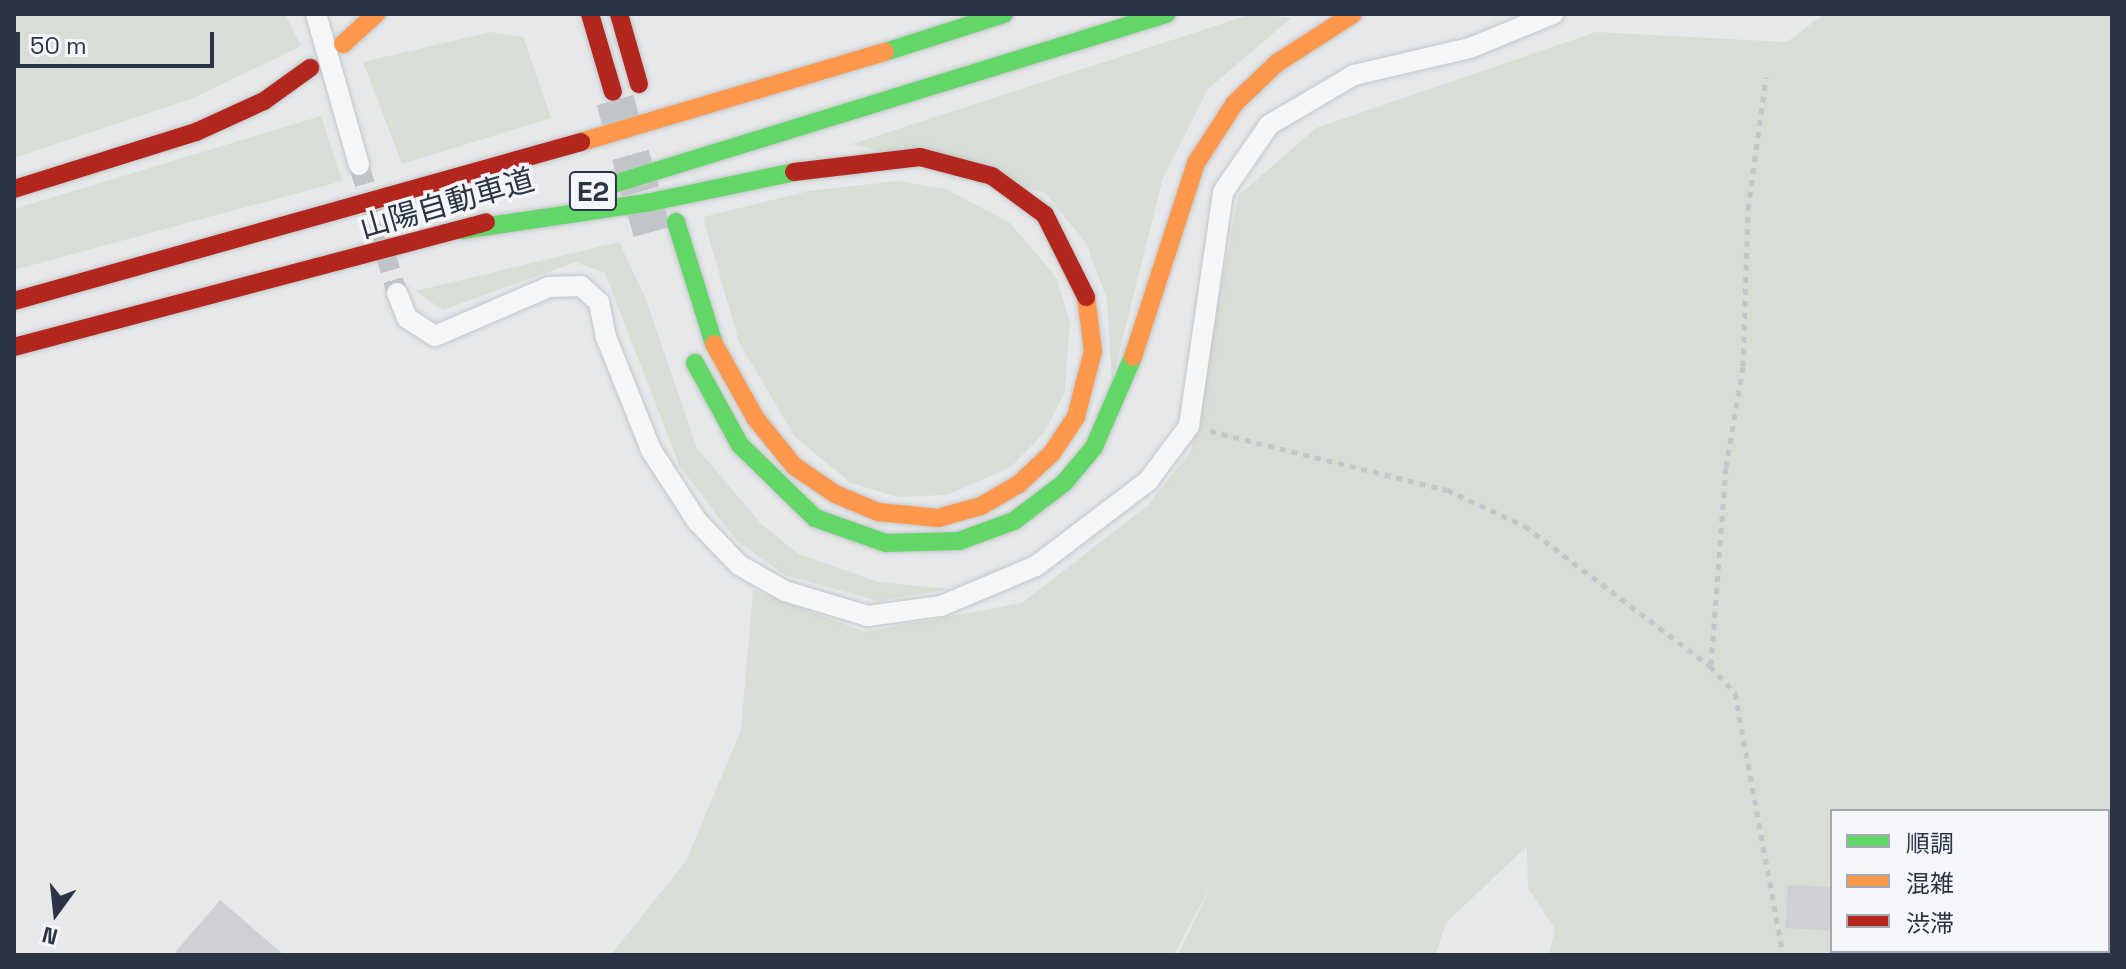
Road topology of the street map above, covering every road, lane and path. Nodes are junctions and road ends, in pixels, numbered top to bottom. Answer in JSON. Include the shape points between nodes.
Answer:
{"nodes":[{"id":1,"x":316,"y":14,"type":"edge"},
{"id":2,"x":376,"y":14,"type":"edge"},
{"id":3,"x":590,"y":14,"type":"edge"},
{"id":4,"x":619,"y":14,"type":"edge"},
{"id":5,"x":1004,"y":14,"type":"edge"},
{"id":6,"x":1166,"y":14,"type":"edge"},
{"id":7,"x":1353,"y":14,"type":"edge"},
{"id":8,"x":1553,"y":14,"type":"edge"},
{"id":9,"x":343,"y":44,"type":"dead end"},
{"id":10,"x":310,"y":68,"type":"dead end"},
{"id":11,"x":1766,"y":77,"type":"dead end"},
{"id":12,"x":639,"y":84,"type":"dead end"},
{"id":13,"x":613,"y":92,"type":"tunnel mouth"},
{"id":14,"x":359,"y":165,"type":"tunnel mouth"},
{"id":15,"x":14,"y":189,"type":"edge"},
{"id":16,"x":676,"y":222,"type":"dead end"},
{"id":17,"x":462,"y":230,"type":"junction"},
{"id":18,"x":397,"y":293,"type":"tunnel mouth"},
{"id":19,"x":14,"y":301,"type":"edge"},
{"id":20,"x":686,"y":336,"type":"dead end"},
{"id":21,"x":14,"y":347,"type":"edge"},
{"id":22,"x":1189,"y":426,"type":"junction"},
{"id":23,"x":1710,"y":666,"type":"junction"},
{"id":24,"x":1783,"y":955,"type":"edge"}],
"edges":[{"from":1,"to":14,"type":"street"},
{"from":2,"to":9,"type":"highway"},
{"from":3,"to":13,"type":"highway"},
{"from":4,"to":12,"type":"highway"},
{"from":5,"to":19,"type":"highway","name":"山陽自動車道","number":"E2","via":[[744,96]]},
{"from":6,"to":17,"type":"highway","name":"山陽自動車道","number":"E2"},
{"from":7,"to":20,"type":"highway","via":[[1277,63],[1235,103],[1196,163],[1123,389],[1094,447],[1064,483],[1014,521],[959,541],[886,543],[815,518],[740,445]]},
{"from":8,"to":22,"type":"street","via":[[1470,48],[1354,75],[1269,125],[1223,192]]},
{"from":10,"to":15,"type":"highway","via":[[264,101],[196,132]]},
{"from":11,"to":23,"type":"path","via":[[1748,209],[1743,366],[1726,467]]},
{"from":16,"to":17,"type":"highway","via":[[713,343],[756,419],[794,466],[835,494],[878,512],[938,518],[981,506],[1030,474],[1076,417],[1093,351],[1091,311],[1072,260],[1045,215],[992,176],[920,157],[842,162],[651,202]]},
{"from":17,"to":21,"type":"highway","name":"山陽自動車道","number":"E2"},
{"from":18,"to":22,"type":"street","via":[[407,318],[435,336],[549,287],[581,286],[599,302],[606,337],[651,450],[697,521],[739,565],[762,578],[868,616],[941,606],[1036,566],[1148,481]]},
{"from":22,"to":23,"type":"path","via":[[1447,490],[1525,526]]},
{"from":23,"to":24,"type":"path","via":[[1735,693]]}]}
